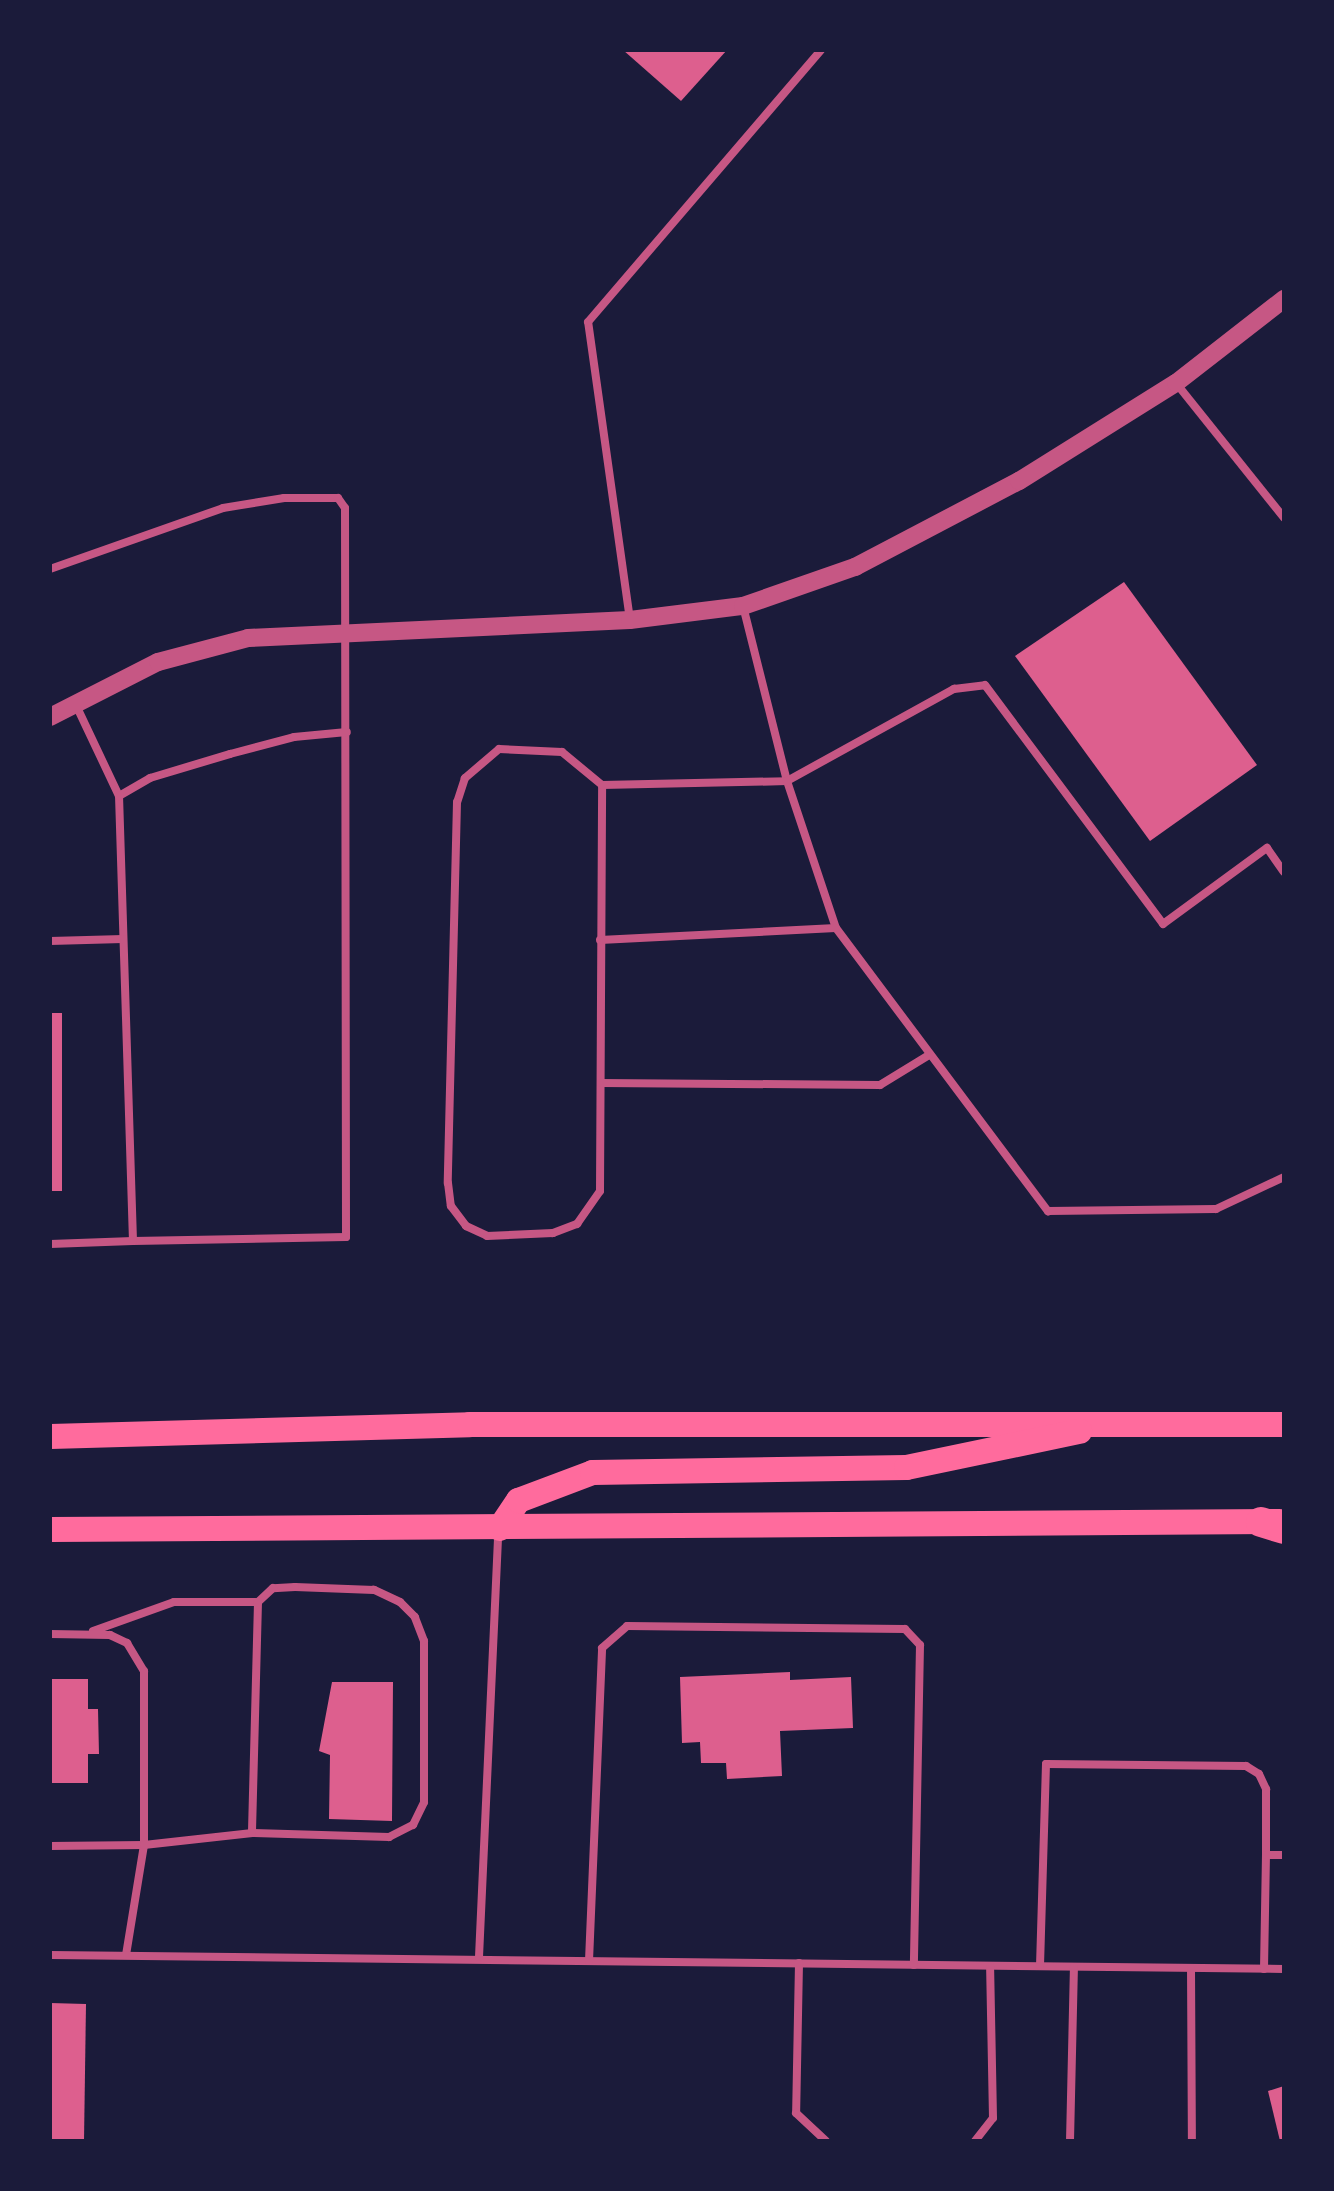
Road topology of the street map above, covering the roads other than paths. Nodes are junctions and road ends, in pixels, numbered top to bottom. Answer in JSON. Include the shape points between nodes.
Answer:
{"nodes":[{"id":1,"x":821,"y":50,"type":"edge"},
{"id":2,"x":1284,"y":298,"type":"edge"},
{"id":3,"x":1176,"y":384,"type":"junction"},
{"id":4,"x":1284,"y":518,"type":"edge"},
{"id":5,"x":50,"y":569,"type":"edge"},
{"id":6,"x":743,"y":606,"type":"junction"},
{"id":7,"x":630,"y":620,"type":"junction"},
{"id":8,"x":346,"y":631,"type":"junction"},
{"id":9,"x":74,"y":701,"type":"junction"},
{"id":10,"x":50,"y":717,"type":"edge"},
{"id":11,"x":347,"y":732,"type":"junction"},
{"id":12,"x":787,"y":781,"type":"junction"},
{"id":13,"x":602,"y":786,"type":"junction"},
{"id":14,"x":118,"y":796,"type":"junction"},
{"id":15,"x":1284,"y":872,"type":"edge"},
{"id":16,"x":836,"y":928,"type":"junction"},
{"id":17,"x":123,"y":938,"type":"junction"},
{"id":18,"x":600,"y":940,"type":"junction"},
{"id":19,"x":50,"y":942,"type":"edge"},
{"id":20,"x":929,"y":1055,"type":"junction"},
{"id":21,"x":600,"y":1084,"type":"junction"},
{"id":22,"x":1284,"y":1177,"type":"edge"},
{"id":23,"x":132,"y":1241,"type":"junction"},
{"id":24,"x":50,"y":1244,"type":"edge"},
{"id":25,"x":1136,"y":1419,"type":"junction"},
{"id":26,"x":1284,"y":1424,"type":"edge"},
{"id":27,"x":50,"y":1436,"type":"edge"},
{"id":28,"x":1276,"y":1524,"type":"edge"},
{"id":29,"x":498,"y":1528,"type":"junction"},
{"id":30,"x":50,"y":1529,"type":"edge"},
{"id":31,"x":258,"y":1602,"type":"junction"},
{"id":32,"x":90,"y":1633,"type":"junction"},
{"id":33,"x":50,"y":1634,"type":"edge"},
{"id":34,"x":252,"y":1832,"type":"junction"},
{"id":35,"x":144,"y":1845,"type":"junction"},
{"id":36,"x":50,"y":1846,"type":"edge"},
{"id":37,"x":1266,"y":1854,"type":"junction"},
{"id":38,"x":1284,"y":1855,"type":"edge"},
{"id":39,"x":50,"y":1955,"type":"edge"},
{"id":40,"x":126,"y":1955,"type":"junction"},
{"id":41,"x":479,"y":1957,"type":"junction"},
{"id":42,"x":589,"y":1960,"type":"junction"},
{"id":43,"x":798,"y":1963,"type":"junction"},
{"id":44,"x":914,"y":1964,"type":"junction"},
{"id":45,"x":990,"y":1966,"type":"junction"},
{"id":46,"x":1040,"y":1966,"type":"junction"},
{"id":47,"x":1074,"y":1967,"type":"junction"},
{"id":48,"x":1191,"y":1968,"type":"junction"},
{"id":49,"x":1264,"y":1969,"type":"junction"},
{"id":50,"x":1284,"y":1969,"type":"edge"},
{"id":51,"x":826,"y":2141,"type":"edge"},
{"id":52,"x":975,"y":2141,"type":"edge"},
{"id":53,"x":1070,"y":2141,"type":"edge"},
{"id":54,"x":1192,"y":2141,"type":"edge"}],
"edges":[{"from":1,"to":7,"type":"lane","via":[[588,322]]},
{"from":2,"to":3,"type":"street"},
{"from":3,"to":4,"type":"lane"},
{"from":3,"to":6,"type":"street","via":[[1019,481],[855,567]]},
{"from":5,"to":8,"type":"lane","via":[[223,508],[338,498],[344,508]]},
{"from":6,"to":7,"type":"street"},
{"from":6,"to":12,"type":"lane"},
{"from":7,"to":8,"type":"street"},
{"from":8,"to":9,"type":"street","via":[[230,643],[158,662]]},
{"from":8,"to":11,"type":"lane"},
{"from":9,"to":10,"type":"street"},
{"from":9,"to":14,"type":"lane"},
{"from":11,"to":14,"type":"lane","via":[[230,754],[150,778]]},
{"from":11,"to":23,"type":"lane","via":[[346,1237]]},
{"from":12,"to":13,"type":"lane"},
{"from":12,"to":15,"type":"lane","via":[[954,689],[985,685],[1163,924],[1267,848]]},
{"from":12,"to":16,"type":"lane"},
{"from":13,"to":18,"type":"lane"},
{"from":13,"to":21,"type":"lane","via":[[583,764],[538,748],[500,749],[466,778],[458,802],[448,1184],[451,1206],[466,1226],[487,1236],[552,1233],[577,1224],[600,1190]]},
{"from":14,"to":17,"type":"lane"},
{"from":16,"to":18,"type":"lane"},
{"from":16,"to":20,"type":"lane"},
{"from":17,"to":19,"type":"lane"},
{"from":17,"to":23,"type":"lane"},
{"from":18,"to":21,"type":"lane"},
{"from":20,"to":21,"type":"lane","via":[[880,1085]]},
{"from":20,"to":22,"type":"lane","via":[[1048,1211],[1216,1209]]},
{"from":23,"to":24,"type":"lane"},
{"from":25,"to":26,"type":"main road"},
{"from":25,"to":27,"type":"main road","via":[[470,1424]]},
{"from":25,"to":29,"type":"main road","via":[[906,1467],[592,1472],[518,1500]]},
{"from":28,"to":29,"type":"main road"},
{"from":29,"to":30,"type":"main road"},
{"from":29,"to":41,"type":"lane"},
{"from":31,"to":32,"type":"lane","via":[[148,1607]]},
{"from":31,"to":34,"type":"lane"},
{"from":31,"to":34,"type":"lane","via":[[273,1588],[374,1590],[415,1617],[424,1641],[424,1802],[413,1825],[390,1838]]},
{"from":32,"to":33,"type":"lane"},
{"from":32,"to":35,"type":"lane","via":[[127,1643],[144,1671]]},
{"from":34,"to":35,"type":"lane"},
{"from":35,"to":36,"type":"lane"},
{"from":35,"to":40,"type":"lane"},
{"from":37,"to":38,"type":"lane"},
{"from":37,"to":46,"type":"lane","via":[[1266,1789],[1246,1766],[1046,1764]]},
{"from":37,"to":49,"type":"lane"},
{"from":39,"to":40,"type":"lane"},
{"from":40,"to":41,"type":"lane"},
{"from":41,"to":42,"type":"lane"},
{"from":42,"to":43,"type":"lane"},
{"from":42,"to":44,"type":"lane","via":[[602,1648],[627,1626],[906,1629],[920,1645]]},
{"from":43,"to":44,"type":"lane"},
{"from":43,"to":51,"type":"lane","via":[[796,2112]]},
{"from":44,"to":45,"type":"lane"},
{"from":45,"to":46,"type":"lane"},
{"from":45,"to":52,"type":"lane","via":[[993,2118]]},
{"from":46,"to":47,"type":"lane"},
{"from":47,"to":48,"type":"lane"},
{"from":47,"to":53,"type":"lane"},
{"from":48,"to":49,"type":"lane"},
{"from":48,"to":54,"type":"lane"},
{"from":49,"to":50,"type":"lane"}]}
